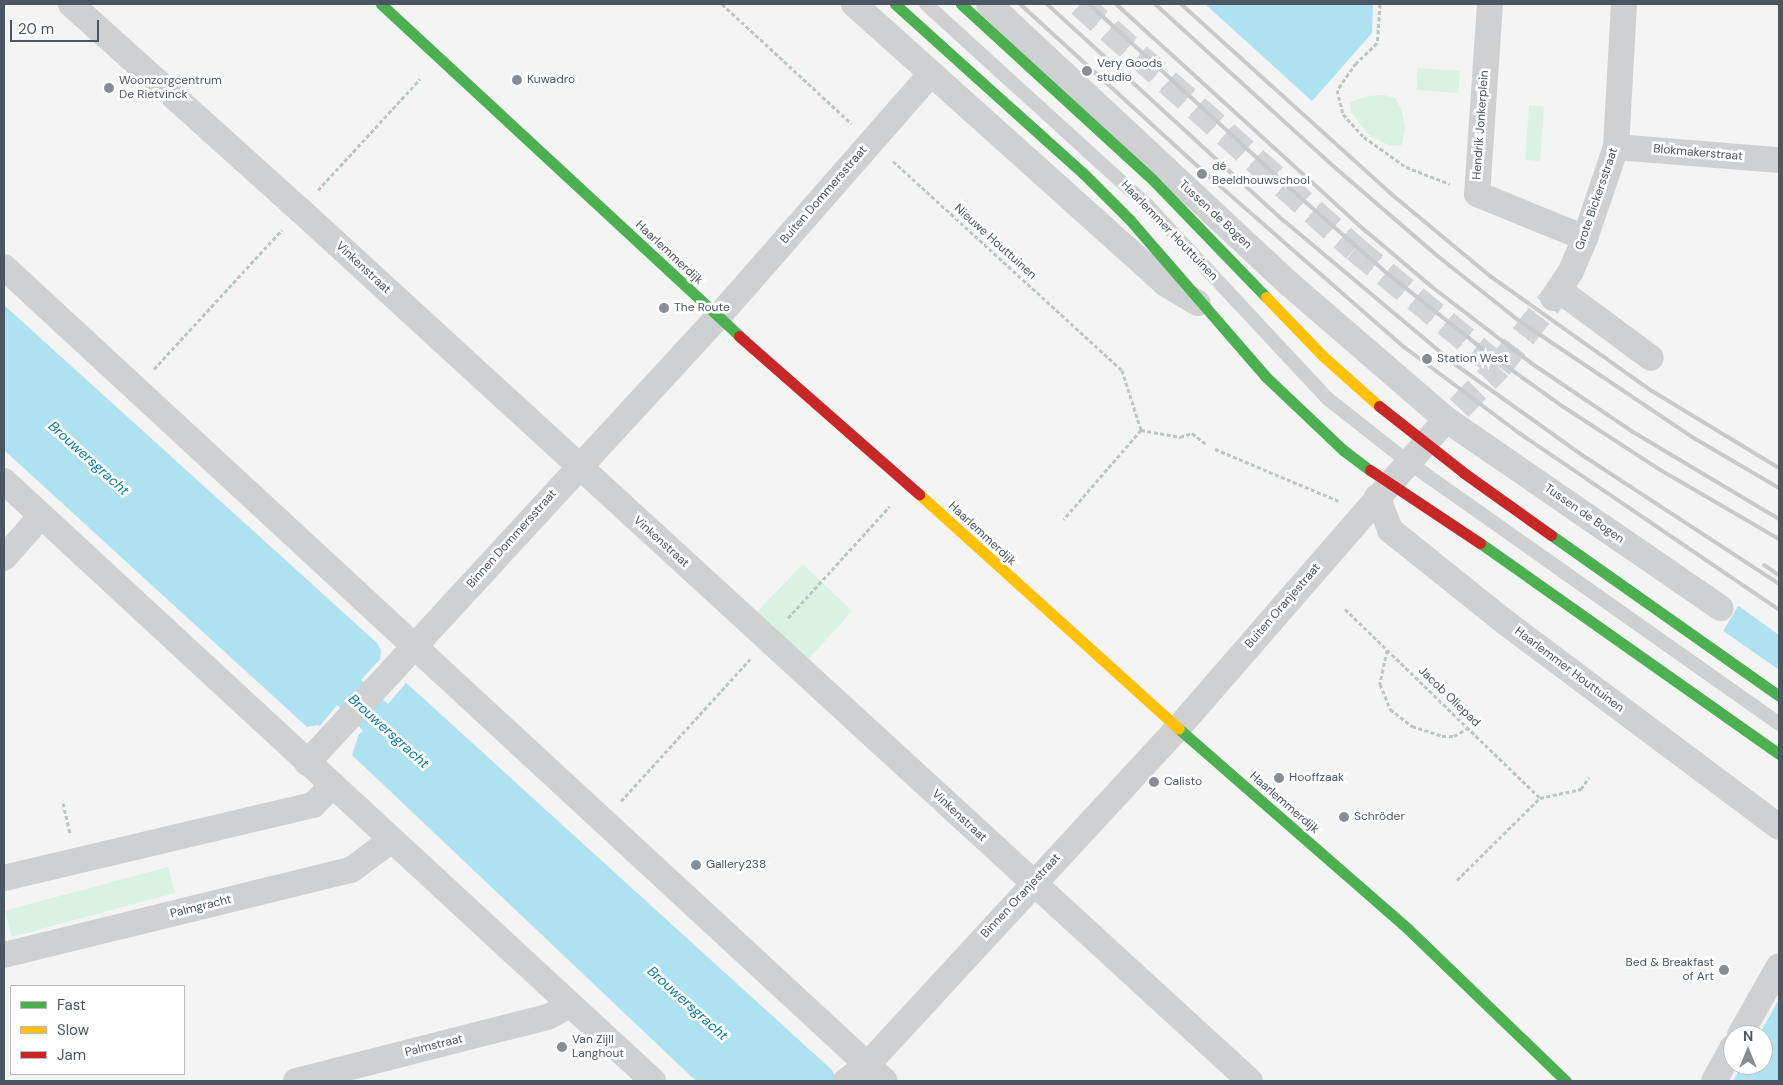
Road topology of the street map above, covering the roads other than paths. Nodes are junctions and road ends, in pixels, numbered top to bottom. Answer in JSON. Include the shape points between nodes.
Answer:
{"nodes":[{"id":1,"x":70,"y":4,"type":"edge"},
{"id":2,"x":381,"y":4,"type":"edge"},
{"id":3,"x":854,"y":4,"type":"edge"},
{"id":4,"x":895,"y":4,"type":"edge"},
{"id":5,"x":926,"y":4,"type":"edge"},
{"id":6,"x":961,"y":4,"type":"edge"},
{"id":7,"x":989,"y":4,"type":"edge"},
{"id":8,"x":1490,"y":4,"type":"edge"},
{"id":9,"x":1624,"y":4,"type":"edge"},
{"id":10,"x":931,"y":74,"type":"junction"},
{"id":11,"x":1616,"y":147,"type":"junction"},
{"id":12,"x":1779,"y":160,"type":"edge"},
{"id":13,"x":1585,"y":238,"type":"junction"},
{"id":14,"x":4,"y":268,"type":"edge"},
{"id":15,"x":1201,"y":305,"type":"junction"},
{"id":16,"x":718,"y":317,"type":"junction"},
{"id":17,"x":1651,"y":358,"type":"dead end"},
{"id":18,"x":1453,"y":414,"type":"junction"},
{"id":19,"x":1416,"y":452,"type":"junction"},
{"id":20,"x":578,"y":466,"type":"junction"},
{"id":21,"x":4,"y":481,"type":"edge"},
{"id":22,"x":1377,"y":498,"type":"junction"},
{"id":23,"x":42,"y":516,"type":"junction"},
{"id":24,"x":4,"y":558,"type":"edge"},
{"id":25,"x":1721,"y":608,"type":"dead end"},
{"id":26,"x":414,"y":648,"type":"junction"},
{"id":27,"x":1779,"y":696,"type":"edge"},
{"id":28,"x":1779,"y":724,"type":"edge"},
{"id":29,"x":1178,"y":728,"type":"junction"},
{"id":30,"x":1779,"y":754,"type":"edge"},
{"id":31,"x":307,"y":763,"type":"junction"},
{"id":32,"x":332,"y":786,"type":"junction"},
{"id":33,"x":1779,"y":827,"type":"edge"},
{"id":34,"x":390,"y":841,"type":"junction"},
{"id":35,"x":4,"y":878,"type":"edge"},
{"id":36,"x":1032,"y":884,"type":"junction"},
{"id":37,"x":4,"y":955,"type":"edge"},
{"id":38,"x":1779,"y":966,"type":"edge"},
{"id":39,"x":570,"y":1005,"type":"junction"},
{"id":40,"x":1746,"y":1025,"type":"edge"},
{"id":41,"x":1723,"y":1065,"type":"edge"},
{"id":42,"x":876,"y":1073,"type":"edge"},
{"id":43,"x":296,"y":1081,"type":"edge"},
{"id":44,"x":653,"y":1081,"type":"edge"},
{"id":45,"x":846,"y":1081,"type":"edge"},
{"id":46,"x":1250,"y":1081,"type":"edge"},
{"id":47,"x":1566,"y":1081,"type":"edge"},
{"id":48,"x":1714,"y":1081,"type":"edge"}],
"edges":[{"from":1,"to":20,"type":"street","name":"Vinkenstraat"},
{"from":2,"to":16,"type":"street","name":"Haarlemmerdijk"},
{"from":3,"to":10,"type":"street","name":"Haarlemmer Houttuinen"},
{"from":4,"to":15,"type":"street","name":"Haarlemmer Houttuinen","via":[[1084,174],[1130,220]]},
{"from":5,"to":19,"type":"lane","name":"Haarlemmer Houttuinen","via":[[1147,204],[1328,399]]},
{"from":6,"to":19,"type":"street","name":"Haarlemmer Houttuinen","via":[[1153,180]]},
{"from":7,"to":18,"type":"street","name":"Tussen de Bogen","via":[[1287,282]]},
{"from":8,"to":13,"type":"street","name":"Hendrik Jonkerplein","via":[[1476,194]]},
{"from":9,"to":11,"type":"street","name":"Grote Bickersstraat"},
{"from":10,"to":15,"type":"street","name":"Haarlemmer Houttuinen","via":[[1166,284]]},
{"from":10,"to":16,"type":"street","name":"Buiten Dommersstraat"},
{"from":11,"to":12,"type":"street","name":"Blokmakerstraat"},
{"from":11,"to":13,"type":"street","name":"Grote Bickersstraat"},
{"from":13,"to":17,"type":"street","name":"Grote Bickersstraat","via":[[1556,294]]},
{"from":14,"to":26,"type":"street"},
{"from":15,"to":22,"type":"street","name":"Haarlemmer Houttuinen","via":[[1302,413],[1343,450]]},
{"from":16,"to":20,"type":"street","name":"Binnen Dommersstraat"},
{"from":16,"to":29,"type":"street","name":"Haarlemmerdijk"},
{"from":18,"to":19,"type":"street"},
{"from":18,"to":25,"type":"street","name":"Tussen de Bogen"},
{"from":19,"to":22,"type":"street"},
{"from":19,"to":27,"type":"street","name":"Haarlemmer Houttuinen"},
{"from":19,"to":28,"type":"lane","name":"Haarlemmer Houttuinen"},
{"from":20,"to":26,"type":"street","name":"Binnen Dommersstraat"},
{"from":20,"to":36,"type":"street","name":"Vinkenstraat"},
{"from":21,"to":23,"type":"street"},
{"from":22,"to":29,"type":"street","name":"Buiten Oranjestraat"},
{"from":22,"to":30,"type":"street","name":"Haarlemmer Houttuinen","via":[[1497,554]]},
{"from":22,"to":33,"type":"street","name":"Haarlemmer Houttuinen","via":[[1390,530],[1505,622]]},
{"from":23,"to":24,"type":"street"},
{"from":23,"to":31,"type":"street"},
{"from":26,"to":31,"type":"street","name":"Binnen Dommersstraat"},
{"from":26,"to":42,"type":"street"},
{"from":29,"to":36,"type":"street","name":"Binnen Oranjestraat"},
{"from":29,"to":47,"type":"street","name":"Haarlemmerdijk","via":[[1408,929]]},
{"from":31,"to":32,"type":"street"},
{"from":32,"to":34,"type":"street"},
{"from":32,"to":35,"type":"street","via":[[313,805]]},
{"from":34,"to":37,"type":"street","name":"Palmgracht","via":[[351,870]]},
{"from":34,"to":39,"type":"street"},
{"from":36,"to":42,"type":"street","name":"Binnen Oranjestraat"},
{"from":36,"to":46,"type":"street","name":"Vinkenstraat"},
{"from":38,"to":40,"type":"street"},
{"from":39,"to":43,"type":"street","name":"Palmstraat","via":[[548,1017]]},
{"from":39,"to":44,"type":"street"},
{"from":41,"to":48,"type":"street"},
{"from":42,"to":45,"type":"street","name":"Binnen Oranjestraat"}]}
